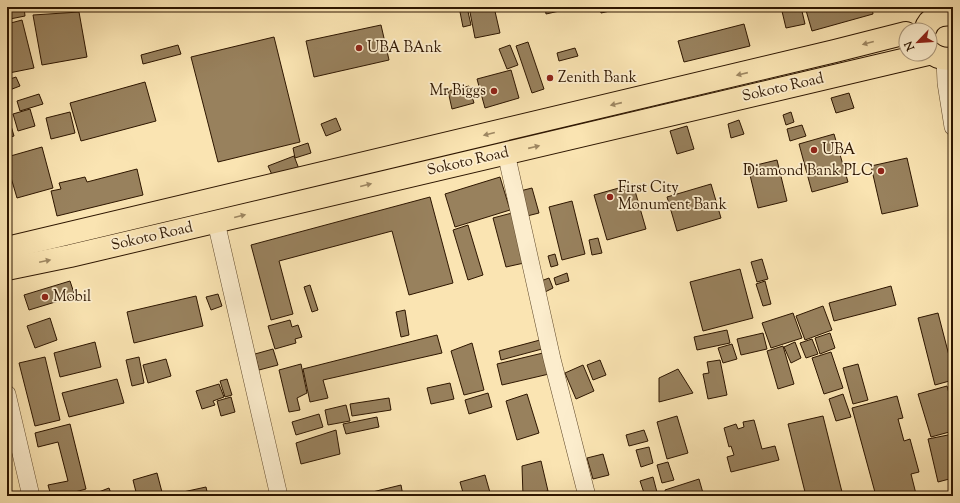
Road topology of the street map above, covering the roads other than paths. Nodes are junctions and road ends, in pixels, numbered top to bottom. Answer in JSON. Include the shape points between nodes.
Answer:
{"nodes":[{"id":1,"x":898,"y":32,"type":"edge"},
{"id":2,"x":938,"y":60,"type":"edge"},
{"id":3,"x":905,"y":62,"type":"edge"},
{"id":4,"x":953,"y":127,"type":"edge"},
{"id":5,"x":506,"y":153,"type":"junction"},
{"id":6,"x":216,"y":222,"type":"junction"},
{"id":7,"x":7,"y":248,"type":"edge"},
{"id":8,"x":7,"y":269,"type":"edge"},
{"id":9,"x":7,"y":394,"type":"edge"},
{"id":10,"x":31,"y":496,"type":"edge"},
{"id":11,"x":279,"y":496,"type":"edge"},
{"id":12,"x":587,"y":496,"type":"edge"}],
"edges":[{"from":1,"to":7,"type":"main road","name":"Sokoto Road","one_way":true,"via":[[828,53]]},
{"from":2,"to":4,"type":"street","via":[[946,82]]},
{"from":5,"to":3,"type":"main road","name":"Sokoto Road","one_way":true},
{"from":6,"to":5,"type":"main road","name":"Sokoto Road","one_way":true},
{"from":5,"to":12,"type":"street","via":[[552,359]]},
{"from":8,"to":6,"type":"main road","name":"Sokoto Road","one_way":true},
{"from":6,"to":11,"type":"street"},
{"from":9,"to":10,"type":"street"}]}
